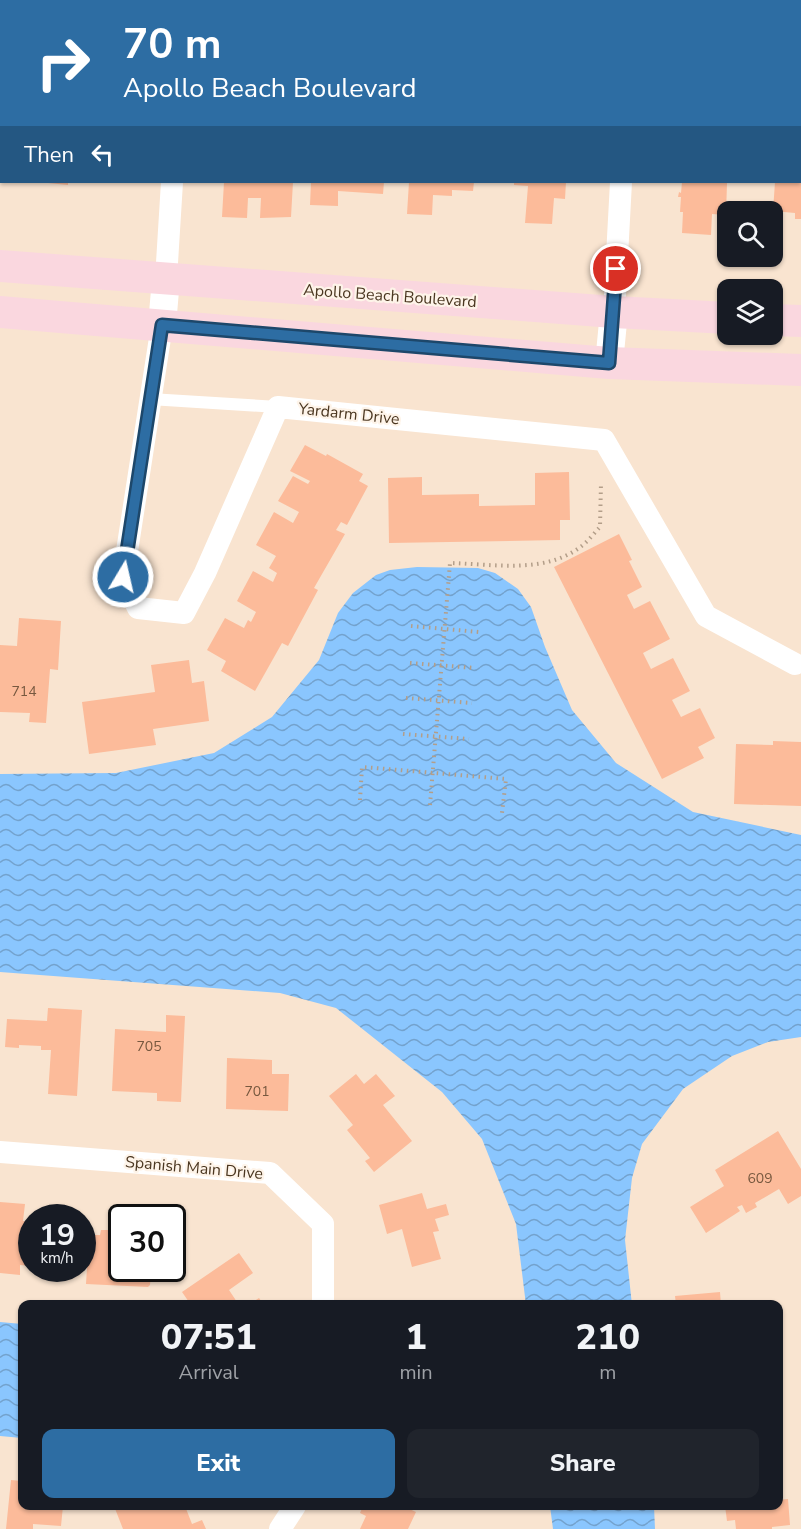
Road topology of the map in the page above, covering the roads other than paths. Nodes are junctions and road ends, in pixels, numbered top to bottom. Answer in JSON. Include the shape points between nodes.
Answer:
{"nodes":[{"id":1,"x":172,"y":183,"type":"edge"},
{"id":2,"x":621,"y":183,"type":"edge"},
{"id":3,"x":0,"y":266,"type":"edge"},
{"id":4,"x":166,"y":279,"type":"junction"},
{"id":5,"x":0,"y":312,"type":"edge"},
{"id":6,"x":614,"y":312,"type":"junction"},
{"id":7,"x":717,"y":317,"type":"edge"},
{"id":8,"x":783,"y":320,"type":"edge"},
{"id":9,"x":801,"y":321,"type":"edge"},
{"id":10,"x":162,"y":325,"type":"junction"},
{"id":11,"x":609,"y":363,"type":"junction"},
{"id":12,"x":801,"y":369,"type":"edge"},
{"id":13,"x":150,"y":399,"type":"junction"},
{"id":14,"x":278,"y":407,"type":"junction"},
{"id":15,"x":795,"y":664,"type":"dead end"},
{"id":16,"x":0,"y":1152,"type":"edge"},
{"id":17,"x":323,"y":1300,"type":"edge"},
{"id":18,"x":292,"y":1510,"type":"edge"},
{"id":19,"x":280,"y":1529,"type":"edge"}],
"edges":[{"from":1,"to":4,"type":"street"},
{"from":2,"to":6,"type":"street"},
{"from":3,"to":4,"type":"main road","name":"Apollo Beach Boulevard"},
{"from":4,"to":6,"type":"main road","name":"Apollo Beach Boulevard"},
{"from":4,"to":10,"type":"street"},
{"from":5,"to":10,"type":"main road"},
{"from":6,"to":7,"type":"main road","name":"Apollo Beach Boulevard"},
{"from":6,"to":11,"type":"street"},
{"from":8,"to":9,"type":"main road"},
{"from":10,"to":11,"type":"main road"},
{"from":10,"to":13,"type":"street","name":"Yardarm Drive"},
{"from":11,"to":12,"type":"main road"},
{"from":13,"to":14,"type":"lane"},
{"from":13,"to":14,"type":"street","name":"Yardarm Drive","via":[[123,577],[138,608],[184,613]]},
{"from":14,"to":15,"type":"street","name":"Yardarm Drive","via":[[604,440],[706,616]]},
{"from":16,"to":17,"type":"street","name":"Spanish Main Drive","via":[[270,1173],[323,1224]]},
{"from":18,"to":19,"type":"street"}]}
